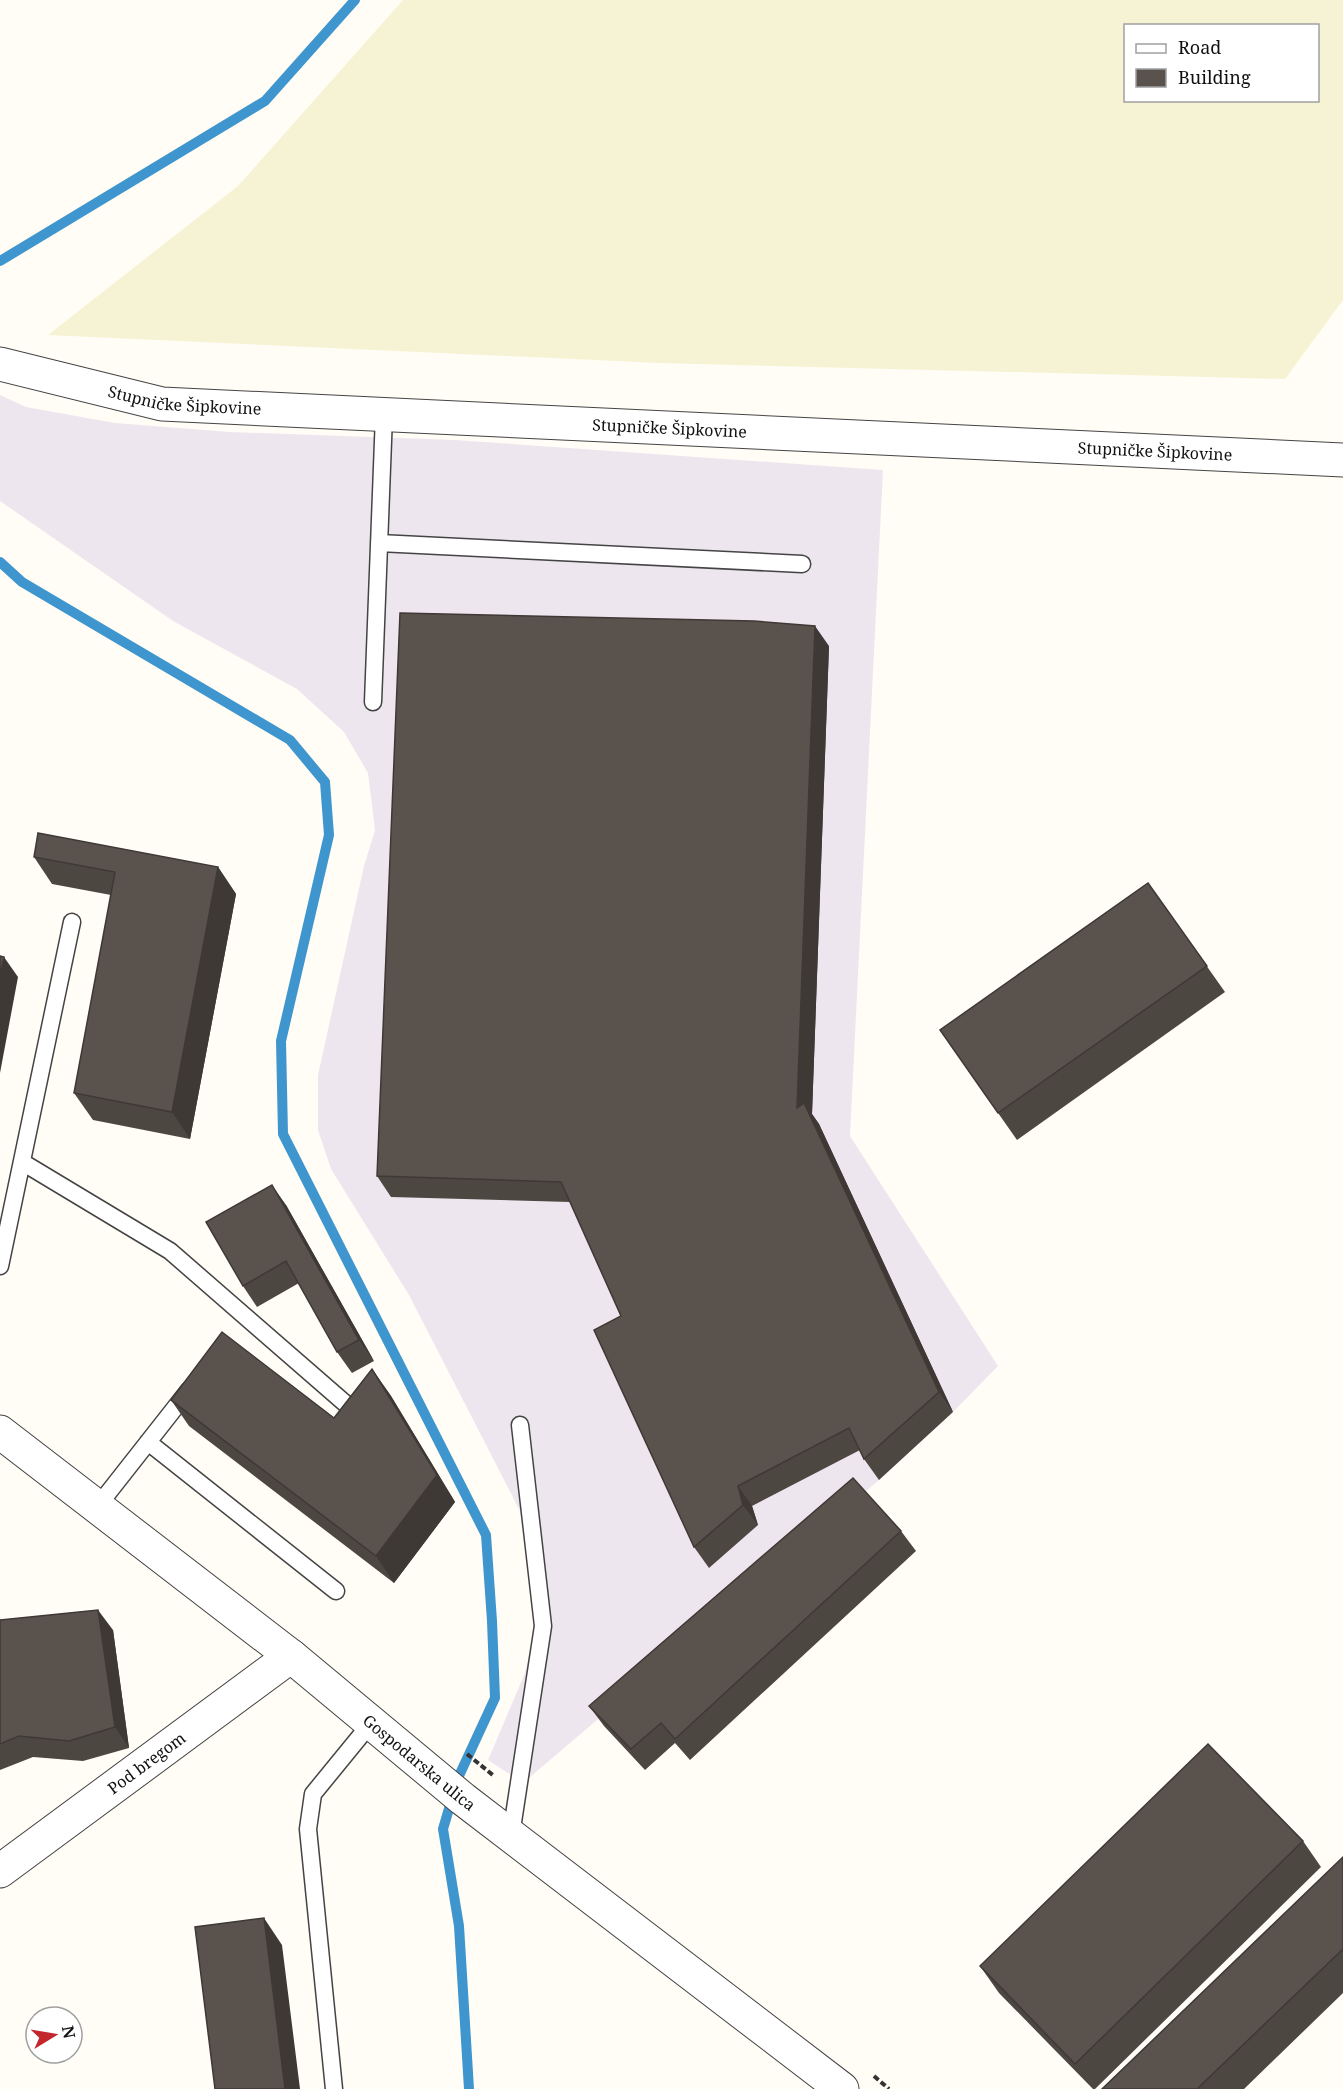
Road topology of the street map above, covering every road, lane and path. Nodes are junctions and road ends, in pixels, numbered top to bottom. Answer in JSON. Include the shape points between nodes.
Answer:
{"nodes":[{"id":1,"x":0,"y":363,"type":"edge"},
{"id":2,"x":384,"y":415,"type":"junction"},
{"id":3,"x":1343,"y":460,"type":"edge"},
{"id":4,"x":379,"y":543,"type":"junction"},
{"id":5,"x":802,"y":564,"type":"dead end"},
{"id":6,"x":373,"y":702,"type":"dead end"},
{"id":7,"x":72,"y":922,"type":"dead end"},
{"id":8,"x":22,"y":1162,"type":"junction"},
{"id":9,"x":0,"y":1266,"type":"edge"},
{"id":10,"x":199,"y":1377,"type":"edge"},
{"id":11,"x":367,"y":1422,"type":"edge"},
{"id":12,"x":520,"y":1425,"type":"dead end"},
{"id":13,"x":0,"y":1432,"type":"edge"},
{"id":14,"x":148,"y":1442,"type":"junction"},
{"id":15,"x":97,"y":1507,"type":"junction"},
{"id":16,"x":336,"y":1592,"type":"dead end"},
{"id":17,"x":291,"y":1656,"type":"junction"},
{"id":18,"x":371,"y":1723,"type":"junction"},
{"id":19,"x":511,"y":1835,"type":"junction"},
{"id":20,"x":0,"y":1871,"type":"edge"},
{"id":21,"x":334,"y":2089,"type":"edge"},
{"id":22,"x":842,"y":2089,"type":"edge"}],
"edges":[{"from":1,"to":2,"type":"street","name":"Stupničke Šipkovine","via":[[162,404]]},
{"from":2,"to":3,"type":"street","name":"Stupničke Šipkovine"},
{"from":2,"to":4,"type":"lane"},
{"from":4,"to":5,"type":"lane"},
{"from":4,"to":6,"type":"lane"},
{"from":7,"to":8,"type":"lane"},
{"from":8,"to":9,"type":"lane"},
{"from":8,"to":11,"type":"lane","via":[[170,1251]]},
{"from":10,"to":14,"type":"lane"},
{"from":12,"to":19,"type":"lane","via":[[543,1626]]},
{"from":13,"to":15,"type":"street","name":"Gospodarska ulica"},
{"from":14,"to":15,"type":"lane"},
{"from":14,"to":16,"type":"lane"},
{"from":15,"to":17,"type":"street","name":"Gospodarska ulica"},
{"from":17,"to":18,"type":"street","name":"Gospodarska ulica"},
{"from":17,"to":20,"type":"street","name":"Pod bregom"},
{"from":18,"to":19,"type":"street","name":"Gospodarska ulica"},
{"from":18,"to":21,"type":"lane","via":[[313,1794],[308,1829]]},
{"from":19,"to":22,"type":"street","name":"Gospodarska ulica"}]}
